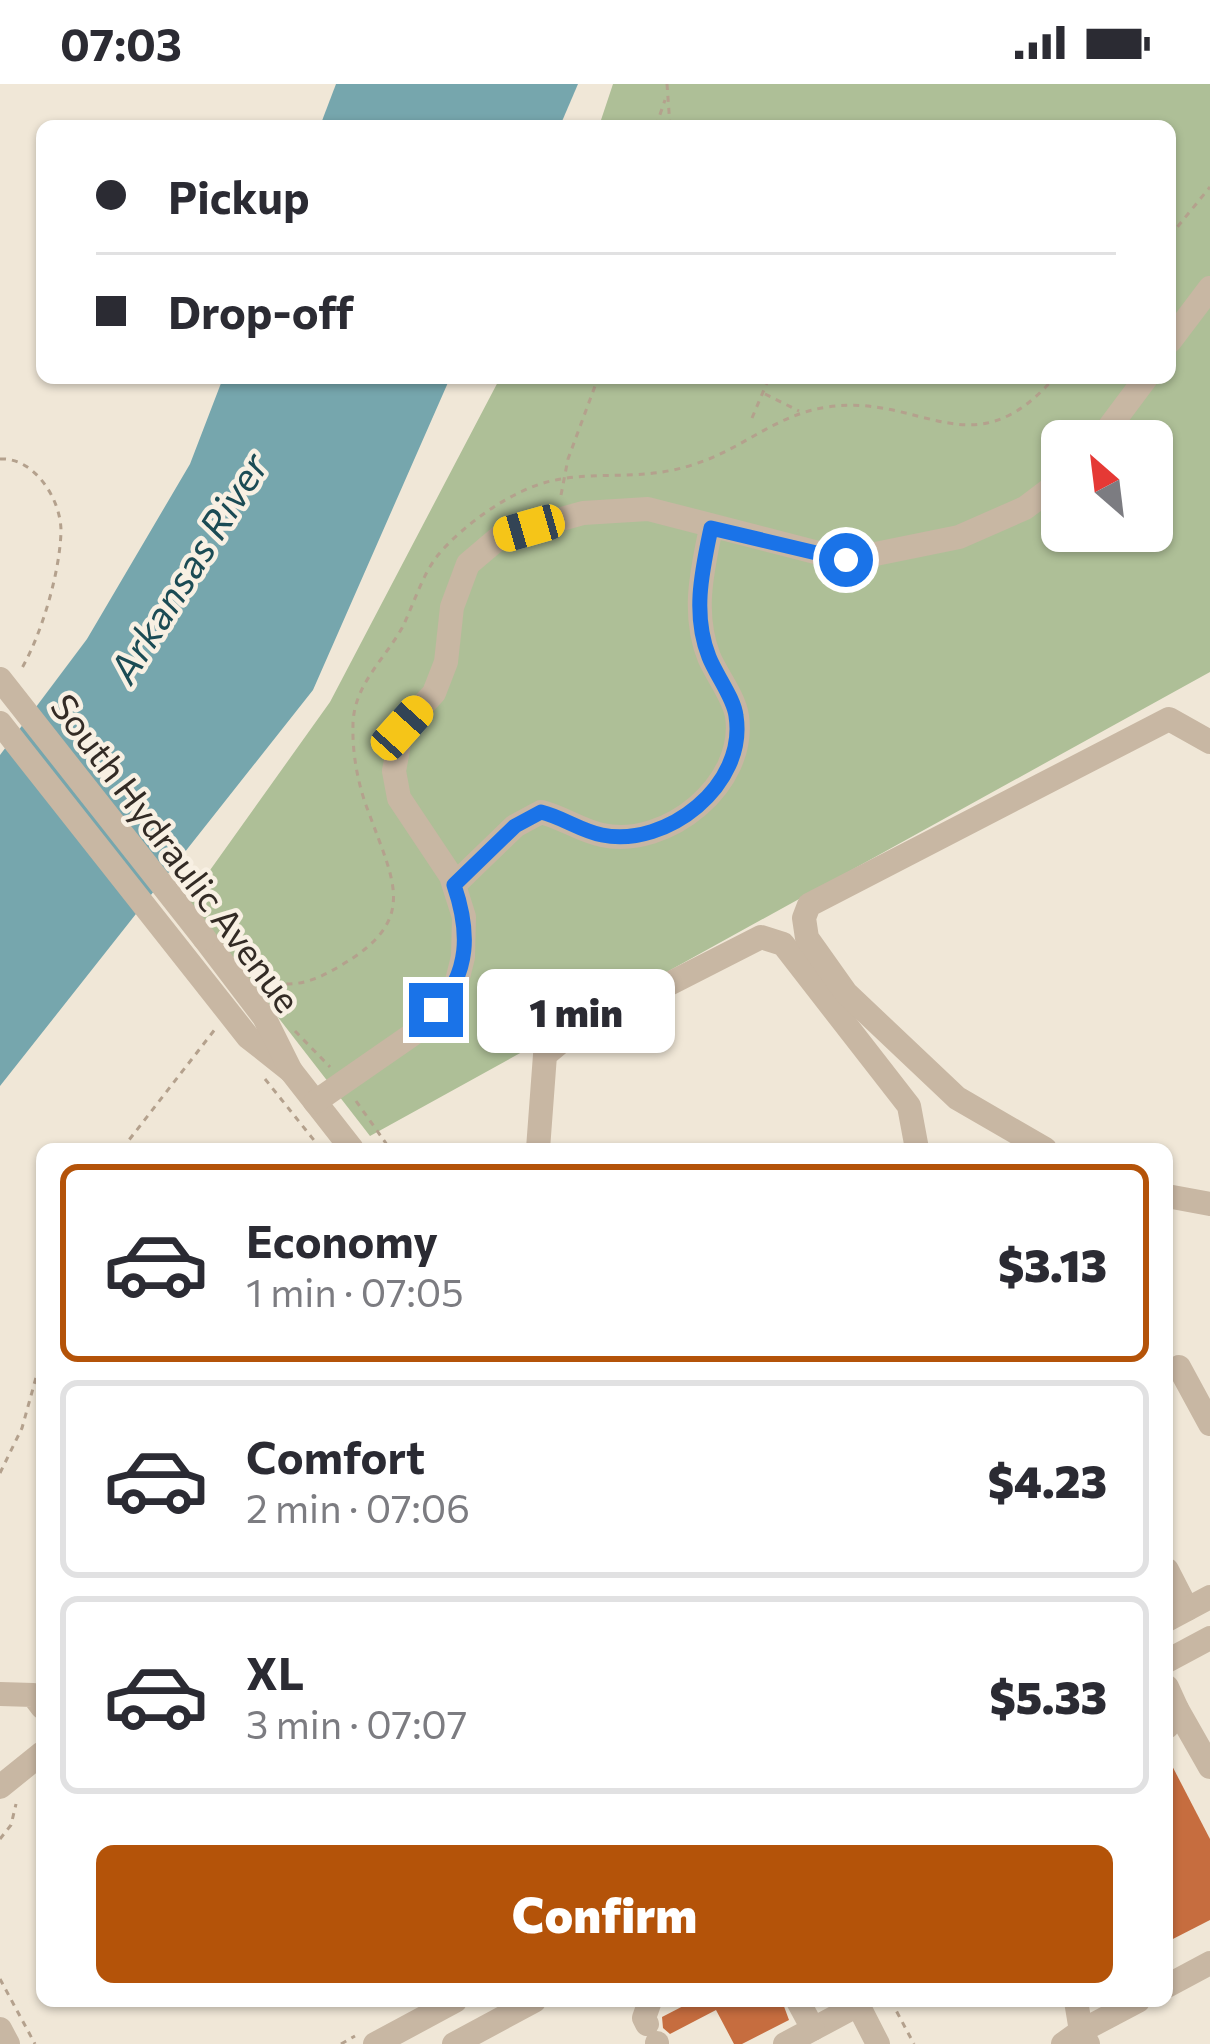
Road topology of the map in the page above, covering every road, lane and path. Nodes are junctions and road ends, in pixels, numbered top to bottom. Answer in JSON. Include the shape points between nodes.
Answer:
{"nodes":[{"id":1,"x":667,"y":84,"type":"edge"},
{"id":2,"x":665,"y":99,"type":"junction"},
{"id":3,"x":658,"y":120,"type":"edge"},
{"id":4,"x":669,"y":120,"type":"edge"},
{"id":5,"x":1210,"y":187,"type":"edge"},
{"id":6,"x":1176,"y":229,"type":"edge"},
{"id":7,"x":1210,"y":288,"type":"edge"},
{"id":8,"x":1176,"y":333,"type":"edge"},
{"id":9,"x":596,"y":384,"type":"edge"},
{"id":10,"x":767,"y":384,"type":"edge"},
{"id":11,"x":1047,"y":384,"type":"edge"},
{"id":12,"x":1142,"y":384,"type":"edge"},
{"id":13,"x":764,"y":393,"type":"junction"},
{"id":14,"x":801,"y":412,"type":"junction"},
{"id":15,"x":752,"y":418,"type":"dead end"},
{"id":16,"x":1115,"y":420,"type":"edge"},
{"id":17,"x":0,"y":459,"type":"edge"},
{"id":18,"x":563,"y":479,"type":"junction"},
{"id":19,"x":1041,"y":496,"type":"edge"},
{"id":20,"x":557,"y":520,"type":"junction"},
{"id":21,"x":711,"y":528,"type":"junction"},
{"id":22,"x":10,"y":675,"type":"edge"},
{"id":23,"x":0,"y":723,"type":"edge"},
{"id":24,"x":1210,"y":742,"type":"edge"},
{"id":25,"x":454,"y":885,"type":"junction"},
{"id":26,"x":259,"y":977,"type":"dead end"},
{"id":27,"x":231,"y":1016,"type":"junction"},
{"id":28,"x":291,"y":1071,"type":"junction"},
{"id":29,"x":348,"y":1090,"type":"dead end"},
{"id":30,"x":315,"y":1102,"type":"junction"},
{"id":31,"x":126,"y":1143,"type":"edge"},
{"id":32,"x":347,"y":1143,"type":"edge"},
{"id":33,"x":386,"y":1143,"type":"edge"},
{"id":34,"x":538,"y":1143,"type":"edge"},
{"id":35,"x":915,"y":1143,"type":"edge"},
{"id":36,"x":1035,"y":1143,"type":"edge"},
{"id":37,"x":1173,"y":1197,"type":"edge"},
{"id":38,"x":1210,"y":1204,"type":"edge"},
{"id":39,"x":1179,"y":1367,"type":"dead end"},
{"id":40,"x":36,"y":1378,"type":"edge"},
{"id":41,"x":1210,"y":1424,"type":"edge"},
{"id":42,"x":0,"y":1473,"type":"edge"},
{"id":43,"x":1173,"y":1581,"type":"edge"},
{"id":44,"x":1188,"y":1609,"type":"edge"},
{"id":45,"x":1210,"y":1638,"type":"edge"},
{"id":46,"x":1173,"y":1657,"type":"edge"},
{"id":47,"x":0,"y":1694,"type":"edge"},
{"id":48,"x":36,"y":1699,"type":"edge"},
{"id":49,"x":1173,"y":1710,"type":"edge"},
{"id":50,"x":1202,"y":1736,"type":"edge"},
{"id":51,"x":36,"y":1759,"type":"edge"},
{"id":52,"x":1210,"y":1767,"type":"edge"},
{"id":53,"x":3,"y":1784,"type":"edge"},
{"id":54,"x":0,"y":1839,"type":"edge"},
{"id":55,"x":1210,"y":1964,"type":"edge"},
{"id":56,"x":0,"y":1979,"type":"edge"},
{"id":57,"x":1173,"y":1983,"type":"edge"},
{"id":58,"x":443,"y":2007,"type":"edge"},
{"id":59,"x":523,"y":2007,"type":"edge"},
{"id":60,"x":801,"y":2007,"type":"edge"},
{"id":61,"x":850,"y":2007,"type":"edge"},
{"id":62,"x":859,"y":2007,"type":"edge"},
{"id":63,"x":894,"y":2007,"type":"edge"},
{"id":64,"x":1076,"y":2007,"type":"edge"},
{"id":65,"x":1128,"y":2007,"type":"edge"},
{"id":66,"x":813,"y":2029,"type":"junction"},
{"id":67,"x":0,"y":2030,"type":"edge"},
{"id":68,"x":1077,"y":2039,"type":"edge"},
{"id":69,"x":8,"y":2044,"type":"edge"},
{"id":70,"x":35,"y":2044,"type":"edge"},
{"id":71,"x":375,"y":2044,"type":"edge"},
{"id":72,"x":454,"y":2044,"type":"edge"},
{"id":73,"x":785,"y":2044,"type":"edge"},
{"id":74,"x":878,"y":2044,"type":"edge"},
{"id":75,"x":914,"y":2044,"type":"edge"}],
"edges":[{"from":1,"to":2,"type":"path"},
{"from":2,"to":3,"type":"path"},
{"from":2,"to":4,"type":"path"},
{"from":5,"to":6,"type":"path"},
{"from":7,"to":8,"type":"street"},
{"from":9,"to":18,"type":"path"},
{"from":10,"to":13,"type":"path"},
{"from":11,"to":14,"type":"path","via":[[1011,416],[971,428],[874,404]]},
{"from":12,"to":16,"type":"street"},
{"from":13,"to":14,"type":"path"},
{"from":13,"to":15,"type":"path"},
{"from":14,"to":18,"type":"path","via":[[697,464],[646,478]]},
{"from":17,"to":22,"type":"path","via":[[27,465],[42,480],[61,531],[39,638]]},
{"from":18,"to":20,"type":"path"},
{"from":18,"to":26,"type":"path","via":[[533,487],[458,532],[434,560],[356,704],[358,778],[396,892],[382,934],[317,979]]},
{"from":19,"to":21,"type":"street","via":[[959,537],[846,560]]},
{"from":20,"to":21,"type":"street","via":[[648,509]]},
{"from":20,"to":25,"type":"street","via":[[501,536],[468,564],[434,693],[402,728],[394,771],[400,798]]},
{"from":21,"to":25,"type":"street","via":[[698,594],[706,650],[736,715],[729,768],[704,802],[645,834],[602,835],[541,812]]},
{"from":22,"to":28,"type":"street","name":"South Hydraulic Avenue","bridge":true,"via":[[264,1017]]},
{"from":23,"to":27,"type":"street","name":"South Hydraulic Avenue"},
{"from":24,"to":36,"type":"street","via":[[1168,719],[809,905],[807,938],[846,993],[957,1098]]},
{"from":25,"to":30,"type":"street","via":[[464,916],[455,989],[416,1032]]},
{"from":27,"to":28,"type":"street","name":"South Hydraulic Avenue"},
{"from":27,"to":31,"type":"path","via":[[208,1034]]},
{"from":28,"to":30,"type":"street","name":"South Hydraulic Avenue"},
{"from":29,"to":33,"type":"path"},
{"from":30,"to":32,"type":"street","name":"South Hydraulic Avenue"},
{"from":34,"to":35,"type":"street","via":[[545,1055],[760,937],[783,944],[909,1106]]},
{"from":37,"to":38,"type":"street"},
{"from":39,"to":41,"type":"street"},
{"from":40,"to":42,"type":"path"},
{"from":43,"to":44,"type":"street"},
{"from":45,"to":46,"type":"street"},
{"from":47,"to":48,"type":"street"},
{"from":49,"to":50,"type":"street"},
{"from":50,"to":52,"type":"street"},
{"from":51,"to":53,"type":"street"},
{"from":53,"to":54,"type":"path","via":[[16,1811]]},
{"from":55,"to":57,"type":"street"},
{"from":56,"to":70,"type":"path"},
{"from":58,"to":71,"type":"street"},
{"from":59,"to":72,"type":"street"},
{"from":60,"to":66,"type":"street"},
{"from":61,"to":66,"type":"street"},
{"from":62,"to":74,"type":"street"},
{"from":63,"to":75,"type":"path"},
{"from":64,"to":68,"type":"street"},
{"from":65,"to":68,"type":"street"},
{"from":66,"to":73,"type":"street"},
{"from":67,"to":69,"type":"street"}]}
